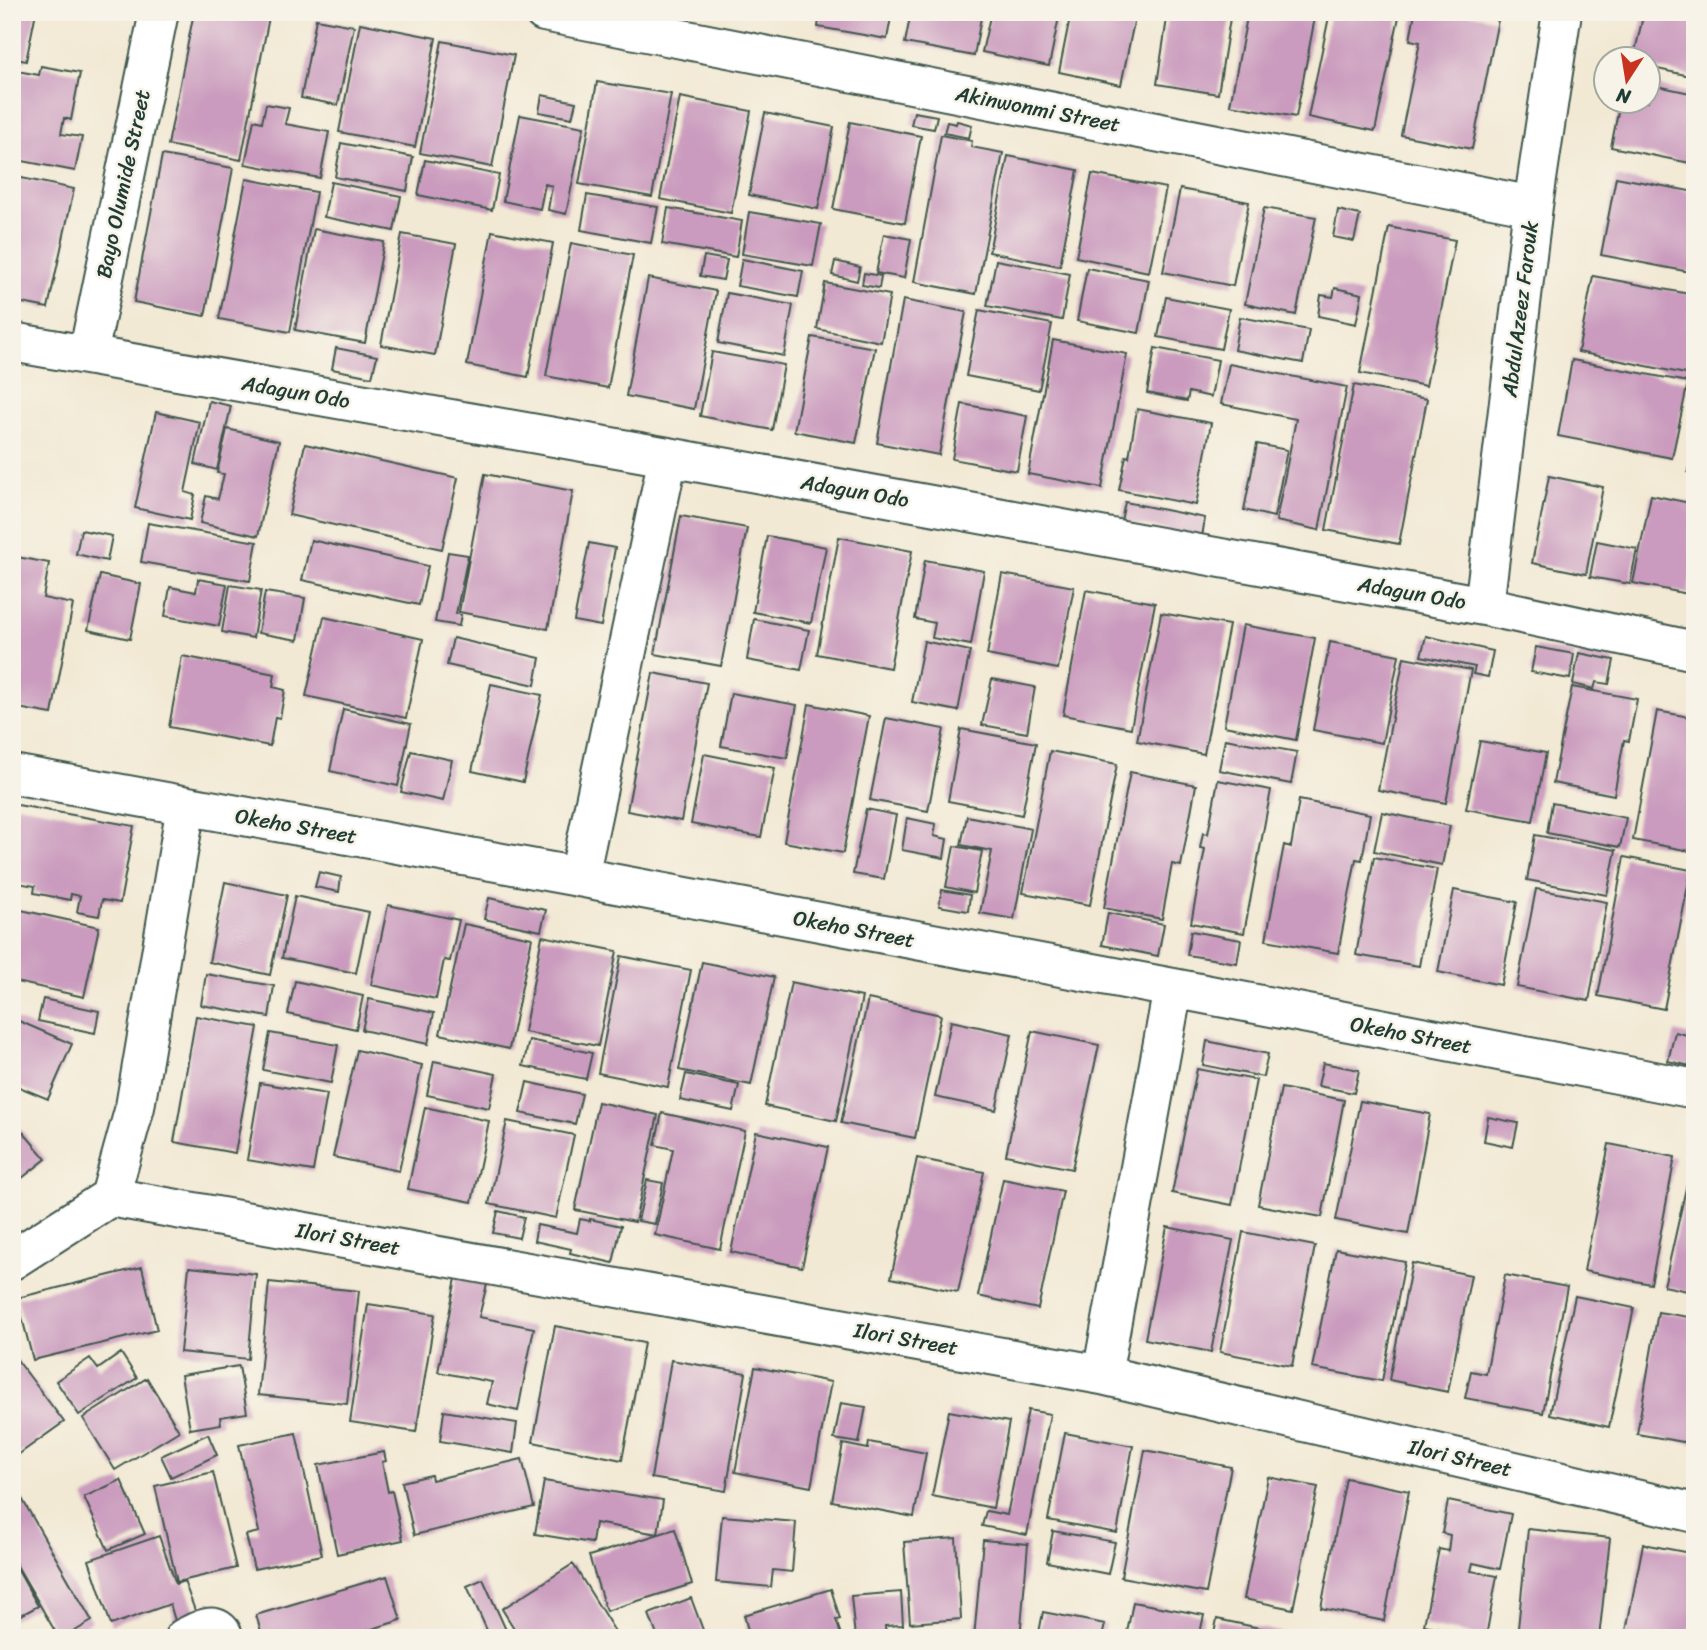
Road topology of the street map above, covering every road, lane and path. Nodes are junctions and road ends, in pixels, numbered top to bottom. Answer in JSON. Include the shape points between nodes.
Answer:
{"nodes":[{"id":1,"x":159,"y":12,"type":"edge"},
{"id":2,"x":544,"y":12,"type":"edge"},
{"id":3,"x":1562,"y":12,"type":"edge"},
{"id":4,"x":1533,"y":206,"type":"junction"},
{"id":5,"x":12,"y":342,"type":"edge"},
{"id":6,"x":88,"y":355,"type":"junction"},
{"id":7,"x":668,"y":457,"type":"junction"},
{"id":8,"x":1484,"y":606,"type":"junction"},
{"id":9,"x":1695,"y":651,"type":"edge"},
{"id":10,"x":12,"y":774,"type":"edge"},
{"id":11,"x":186,"y":806,"type":"junction"},
{"id":12,"x":579,"y":877,"type":"junction"},
{"id":13,"x":1173,"y":989,"type":"junction"},
{"id":14,"x":1695,"y":1089,"type":"edge"},
{"id":15,"x":110,"y":1197,"type":"junction"},
{"id":16,"x":12,"y":1260,"type":"edge"},
{"id":17,"x":1102,"y":1375,"type":"junction"},
{"id":18,"x":1695,"y":1513,"type":"edge"},
{"id":19,"x":184,"y":1638,"type":"edge"},
{"id":20,"x":224,"y":1638,"type":"edge"}],
"edges":[{"from":1,"to":6,"type":"street","name":"Bayo Olumide Street"},
{"from":2,"to":4,"type":"street","name":"Akinwonmi Street"},
{"from":3,"to":4,"type":"street","name":"AbdulAzeez Farouk"},
{"from":4,"to":8,"type":"street","name":"AbdulAzeez Farouk"},
{"from":5,"to":6,"type":"street","name":"Adagun Odo"},
{"from":6,"to":7,"type":"street","name":"Adagun Odo"},
{"from":7,"to":8,"type":"street","name":"Adagun Odo"},
{"from":7,"to":12,"type":"street"},
{"from":8,"to":9,"type":"street","name":"Adagun Odo"},
{"from":10,"to":11,"type":"street","name":"Okeho Street"},
{"from":11,"to":12,"type":"street","name":"Okeho Street"},
{"from":11,"to":15,"type":"street","via":[[135,1107]]},
{"from":12,"to":13,"type":"street","name":"Okeho Street"},
{"from":13,"to":14,"type":"street","name":"Okeho Street"},
{"from":13,"to":17,"type":"street"},
{"from":15,"to":16,"type":"street"},
{"from":15,"to":17,"type":"street","name":"Ilori Street"},
{"from":17,"to":18,"type":"street","name":"Ilori Street"},
{"from":19,"to":20,"type":"street","via":[[217,1628]]}]}
